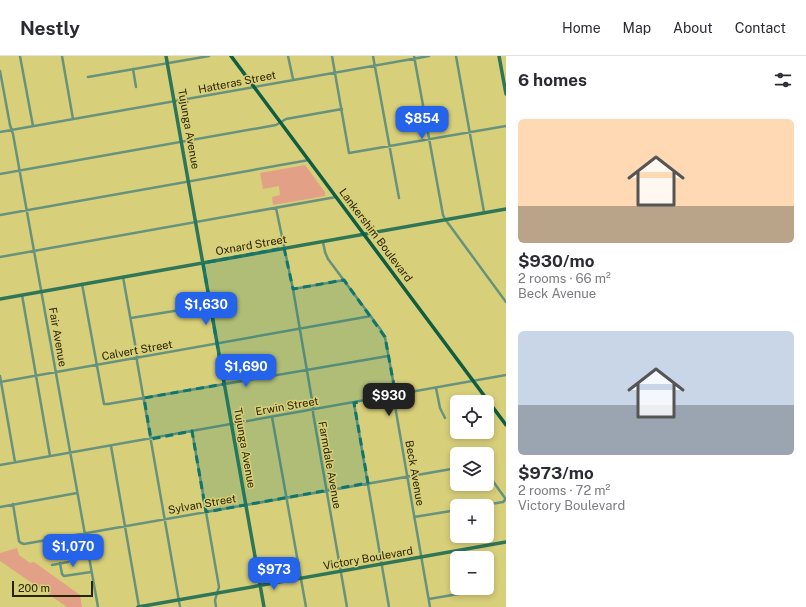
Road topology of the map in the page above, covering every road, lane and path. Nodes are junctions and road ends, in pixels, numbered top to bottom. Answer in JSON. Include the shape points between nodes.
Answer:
{"nodes":[{"id":1,"x":20,"y":56,"type":"edge"},
{"id":2,"x":62,"y":56,"type":"edge"},
{"id":3,"x":166,"y":56,"type":"edge"},
{"id":4,"x":209,"y":56,"type":"edge"},
{"id":5,"x":231,"y":56,"type":"edge"},
{"id":6,"x":288,"y":56,"type":"edge"},
{"id":7,"x":332,"y":56,"type":"edge"},
{"id":8,"x":373,"y":56,"type":"edge"},
{"id":9,"x":429,"y":56,"type":"edge"},
{"id":10,"x":456,"y":56,"type":"edge"},
{"id":11,"x":499,"y":56,"type":"edge"},
{"id":12,"x":414,"y":57,"type":"edge"},
{"id":13,"x":168,"y":63,"type":"junction"},
{"id":14,"x":375,"y":65,"type":"junction"},
{"id":15,"x":133,"y":69,"type":"junction"},
{"id":16,"x":0,"y":71,"type":"edge"},
{"id":17,"x":335,"y":72,"type":"junction"},
{"id":18,"x":88,"y":77,"type":"dead end"},
{"id":19,"x":293,"y":79,"type":"junction"},
{"id":20,"x":136,"y":87,"type":"dead end"},
{"id":21,"x":253,"y":87,"type":"junction"},
{"id":22,"x":506,"y":94,"type":"edge"},
{"id":23,"x":175,"y":101,"type":"junction"},
{"id":24,"x":342,"y":109,"type":"junction"},
{"id":25,"x":73,"y":119,"type":"junction"},
{"id":26,"x":280,"y":122,"type":"junction"},
{"id":27,"x":33,"y":126,"type":"junction"},
{"id":28,"x":506,"y":126,"type":"edge"},
{"id":29,"x":11,"y":130,"type":"junction"},
{"id":30,"x":0,"y":132,"type":"edge"},
{"id":31,"x":470,"y":132,"type":"junction"},
{"id":32,"x":429,"y":139,"type":"junction"},
{"id":33,"x":182,"y":142,"type":"junction"},
{"id":34,"x":390,"y":146,"type":"junction"},
{"id":35,"x":309,"y":160,"type":"junction"},
{"id":36,"x":20,"y":170,"type":"junction"},
{"id":37,"x":0,"y":174,"type":"edge"},
{"id":38,"x":189,"y":182,"type":"junction"},
{"id":39,"x":336,"y":197,"type":"junction"},
{"id":40,"x":399,"y":198,"type":"dead end"},
{"id":41,"x":276,"y":208,"type":"junction"},
{"id":42,"x":506,"y":208,"type":"edge"},
{"id":43,"x":27,"y":210,"type":"junction"},
{"id":44,"x":484,"y":212,"type":"junction"},
{"id":45,"x":0,"y":215,"type":"edge"},
{"id":46,"x":445,"y":219,"type":"junction"},
{"id":47,"x":196,"y":222,"type":"junction"},
{"id":48,"x":364,"y":234,"type":"junction"},
{"id":49,"x":323,"y":241,"type":"junction"},
{"id":50,"x":284,"y":248,"type":"junction"},
{"id":51,"x":34,"y":251,"type":"junction"},
{"id":52,"x":0,"y":257,"type":"edge"},
{"id":53,"x":203,"y":263,"type":"junction"},
{"id":54,"x":122,"y":277,"type":"junction"},
{"id":55,"x":344,"y":280,"type":"junction"},
{"id":56,"x":82,"y":284,"type":"junction"},
{"id":57,"x":293,"y":289,"type":"junction"},
{"id":58,"x":41,"y":292,"type":"junction"},
{"id":59,"x":22,"y":295,"type":"junction"},
{"id":60,"x":0,"y":298,"type":"edge"},
{"id":61,"x":506,"y":302,"type":"edge"},
{"id":62,"x":210,"y":305,"type":"junction"},
{"id":63,"x":371,"y":316,"type":"junction"},
{"id":64,"x":131,"y":318,"type":"junction"},
{"id":65,"x":300,"y":329,"type":"junction"},
{"id":66,"x":217,"y":344,"type":"junction"},
{"id":67,"x":388,"y":356,"type":"junction"},
{"id":68,"x":137,"y":358,"type":"junction"},
{"id":69,"x":97,"y":365,"type":"junction"},
{"id":70,"x":306,"y":370,"type":"junction"},
{"id":71,"x":56,"y":372,"type":"junction"},
{"id":72,"x":36,"y":375,"type":"junction"},
{"id":73,"x":506,"y":375,"type":"edge"},
{"id":74,"x":0,"y":376,"type":"edge"},
{"id":75,"x":473,"y":381,"type":"junction"},
{"id":76,"x":0,"y":382,"type":"edge"},
{"id":77,"x":224,"y":384,"type":"junction"},
{"id":78,"x":436,"y":388,"type":"junction"},
{"id":79,"x":394,"y":395,"type":"junction"},
{"id":80,"x":144,"y":398,"type":"junction"},
{"id":81,"x":354,"y":403,"type":"junction"},
{"id":82,"x":313,"y":410,"type":"junction"},
{"id":83,"x":272,"y":417,"type":"junction"},
{"id":84,"x":444,"y":418,"type":"dead end"},
{"id":85,"x":232,"y":424,"type":"junction"},
{"id":86,"x":506,"y":425,"type":"edge"},
{"id":87,"x":192,"y":431,"type":"junction"},
{"id":88,"x":151,"y":439,"type":"junction"},
{"id":89,"x":111,"y":446,"type":"junction"},
{"id":90,"x":70,"y":453,"type":"junction"},
{"id":91,"x":50,"y":456,"type":"junction"},
{"id":92,"x":15,"y":462,"type":"junction"},
{"id":93,"x":0,"y":465,"type":"edge"},
{"id":94,"x":450,"y":469,"type":"edge"},
{"id":95,"x":407,"y":476,"type":"junction"},
{"id":96,"x":368,"y":483,"type":"junction"},
{"id":97,"x":494,"y":483,"type":"edge"},
{"id":98,"x":327,"y":490,"type":"junction"},
{"id":99,"x":77,"y":493,"type":"junction"},
{"id":100,"x":286,"y":498,"type":"junction"},
{"id":101,"x":13,"y":504,"type":"junction"},
{"id":102,"x":494,"y":504,"type":"edge"},
{"id":103,"x":246,"y":505,"type":"junction"},
{"id":104,"x":0,"y":507,"type":"edge"},
{"id":105,"x":450,"y":511,"type":"edge"},
{"id":106,"x":206,"y":512,"type":"junction"},
{"id":107,"x":414,"y":517,"type":"junction"},
{"id":108,"x":165,"y":519,"type":"junction"},
{"id":109,"x":125,"y":526,"type":"junction"},
{"id":110,"x":84,"y":533,"type":"junction"},
{"id":111,"x":506,"y":542,"type":"edge"},
{"id":112,"x":422,"y":557,"type":"junction"},
{"id":113,"x":68,"y":562,"type":"dead end"},
{"id":114,"x":60,"y":563,"type":"junction"},
{"id":115,"x":382,"y":564,"type":"junction"},
{"id":116,"x":52,"y":565,"type":"dead end"},
{"id":117,"x":91,"y":572,"type":"junction"},
{"id":118,"x":341,"y":572,"type":"junction"},
{"id":119,"x":301,"y":578,"type":"junction"},
{"id":120,"x":260,"y":586,"type":"junction"},
{"id":121,"x":217,"y":593,"type":"junction"},
{"id":122,"x":452,"y":595,"type":"edge"},
{"id":123,"x":429,"y":599,"type":"junction"},
{"id":124,"x":179,"y":600,"type":"junction"},
{"id":125,"x":98,"y":607,"type":"edge"},
{"id":126,"x":139,"y":607,"type":"edge"},
{"id":127,"x":180,"y":607,"type":"edge"},
{"id":128,"x":216,"y":607,"type":"edge"},
{"id":129,"x":264,"y":607,"type":"edge"},
{"id":130,"x":306,"y":607,"type":"edge"},
{"id":131,"x":347,"y":607,"type":"edge"},
{"id":132,"x":389,"y":607,"type":"edge"},
{"id":133,"x":430,"y":607,"type":"edge"}],
"edges":[{"from":1,"to":27,"type":"street"},
{"from":2,"to":25,"type":"street"},
{"from":3,"to":13,"type":"main road","name":"Tujunga Avenue"},
{"from":4,"to":13,"type":"street"},
{"from":5,"to":21,"type":"main road","name":"Lankershim Boulevard"},
{"from":6,"to":19,"type":"street"},
{"from":7,"to":17,"type":"street"},
{"from":8,"to":14,"type":"street"},
{"from":9,"to":12,"type":"street","name":"Hatteras Street"},
{"from":10,"to":31,"type":"street"},
{"from":11,"to":22,"type":"main road"},
{"from":12,"to":14,"type":"street","name":"Hatteras Street"},
{"from":12,"to":32,"type":"street"},
{"from":13,"to":15,"type":"street"},
{"from":13,"to":23,"type":"main road","name":"Tujunga Avenue"},
{"from":14,"to":17,"type":"street","name":"Hatteras Street"},
{"from":14,"to":34,"type":"street"},
{"from":15,"to":18,"type":"street"},
{"from":15,"to":20,"type":"street"},
{"from":16,"to":29,"type":"street","name":"Fair Avenue"},
{"from":17,"to":19,"type":"street","name":"Hatteras Street"},
{"from":17,"to":24,"type":"street"},
{"from":19,"to":21,"type":"street","name":"Hatteras Street"},
{"from":21,"to":23,"type":"street","name":"Hatteras Street"},
{"from":21,"to":26,"type":"main road","name":"Lankershim Boulevard"},
{"from":23,"to":25,"type":"street","name":"Hatteras Street"},
{"from":23,"to":33,"type":"main road","name":"Tujunga Avenue"},
{"from":24,"to":26,"type":"street"},
{"from":24,"to":34,"type":"street","via":[[349,153]]},
{"from":25,"to":27,"type":"street","name":"Hatteras Street"},
{"from":26,"to":33,"type":"street","via":[[276,125]]},
{"from":26,"to":35,"type":"main road","name":"Lankershim Boulevard"},
{"from":27,"to":29,"type":"street","name":"Hatteras Street"},
{"from":28,"to":31,"type":"street"},
{"from":29,"to":30,"type":"street","name":"Hatteras Street"},
{"from":29,"to":36,"type":"street","name":"Fair Avenue"},
{"from":31,"to":32,"type":"street"},
{"from":31,"to":44,"type":"street"},
{"from":32,"to":34,"type":"street"},
{"from":32,"to":46,"type":"street"},
{"from":33,"to":36,"type":"street"},
{"from":33,"to":38,"type":"main road","name":"Tujunga Avenue"},
{"from":34,"to":40,"type":"street"},
{"from":35,"to":38,"type":"street"},
{"from":35,"to":39,"type":"main road","name":"Lankershim Boulevard"},
{"from":36,"to":37,"type":"street"},
{"from":36,"to":43,"type":"street","name":"Fair Avenue"},
{"from":38,"to":43,"type":"street"},
{"from":38,"to":47,"type":"main road","name":"Tujunga Avenue"},
{"from":39,"to":41,"type":"street"},
{"from":39,"to":48,"type":"main road","name":"Lankershim Boulevard"},
{"from":41,"to":47,"type":"street"},
{"from":41,"to":50,"type":"street","name":"Farmdale Avenue"},
{"from":42,"to":44,"type":"main road","name":"Oxnard Street"},
{"from":43,"to":45,"type":"street"},
{"from":43,"to":51,"type":"street","name":"Fair Avenue"},
{"from":44,"to":46,"type":"main road","name":"Oxnard Street"},
{"from":46,"to":48,"type":"main road","name":"Oxnard Street"},
{"from":46,"to":61,"type":"street"},
{"from":47,"to":51,"type":"street"},
{"from":47,"to":53,"type":"main road","name":"Tujunga Avenue"},
{"from":48,"to":49,"type":"main road","name":"Oxnard Street"},
{"from":48,"to":75,"type":"main road","name":"Lankershim Boulevard"},
{"from":49,"to":50,"type":"main road","name":"Oxnard Street"},
{"from":49,"to":55,"type":"street","name":"Beck Avenue","via":[[328,259]]},
{"from":50,"to":53,"type":"main road","name":"Oxnard Street"},
{"from":50,"to":57,"type":"street","name":"Farmdale Avenue"},
{"from":51,"to":52,"type":"street"},
{"from":51,"to":58,"type":"street","name":"Fair Avenue"},
{"from":53,"to":54,"type":"main road","name":"Oxnard Street"},
{"from":53,"to":62,"type":"main road","name":"Tujunga Avenue"},
{"from":54,"to":56,"type":"main road","name":"Oxnard Street"},
{"from":54,"to":64,"type":"street"},
{"from":55,"to":57,"type":"street"},
{"from":55,"to":63,"type":"street","name":"Beck Avenue"},
{"from":56,"to":58,"type":"main road","name":"Oxnard Street"},
{"from":56,"to":69,"type":"street"},
{"from":57,"to":65,"type":"street","name":"Farmdale Avenue"},
{"from":58,"to":59,"type":"main road","name":"Oxnard Street"},
{"from":58,"to":71,"type":"street","name":"Fair Avenue"},
{"from":59,"to":60,"type":"main road","name":"Oxnard Street"},
{"from":59,"to":72,"type":"street"},
{"from":62,"to":64,"type":"street"},
{"from":62,"to":66,"type":"main road","name":"Tujunga Avenue"},
{"from":63,"to":65,"type":"street","name":"Calvert Street"},
{"from":63,"to":67,"type":"street","name":"Beck Avenue","via":[[385,337]]},
{"from":64,"to":68,"type":"street"},
{"from":65,"to":66,"type":"street","name":"Calvert Street"},
{"from":65,"to":70,"type":"street","name":"Farmdale Avenue"},
{"from":66,"to":68,"type":"street","name":"Calvert Street"},
{"from":66,"to":77,"type":"main road","name":"Tujunga Avenue"},
{"from":67,"to":70,"type":"street"},
{"from":67,"to":79,"type":"street","name":"Beck Avenue"},
{"from":68,"to":69,"type":"street","name":"Calvert Street"},
{"from":68,"to":80,"type":"street"},
{"from":69,"to":71,"type":"street","name":"Calvert Street"},
{"from":69,"to":80,"type":"street","via":[[104,404]]},
{"from":70,"to":77,"type":"street"},
{"from":70,"to":82,"type":"street","name":"Farmdale Avenue"},
{"from":71,"to":72,"type":"street","name":"Calvert Street"},
{"from":71,"to":90,"type":"street","name":"Fair Avenue"},
{"from":72,"to":76,"type":"street","name":"Calvert Street"},
{"from":72,"to":91,"type":"street"},
{"from":73,"to":75,"type":"street","name":"Erwin Street"},
{"from":74,"to":76,"type":"street"},
{"from":75,"to":78,"type":"street","name":"Erwin Street"},
{"from":75,"to":86,"type":"main road","name":"Lankershim Boulevard"},
{"from":76,"to":92,"type":"street"},
{"from":77,"to":80,"type":"street"},
{"from":77,"to":85,"type":"main road","name":"Tujunga Avenue"},
{"from":78,"to":79,"type":"street","name":"Erwin Street"},
{"from":78,"to":84,"type":"street"},
{"from":79,"to":81,"type":"street","name":"Erwin Street"},
{"from":79,"to":95,"type":"street","name":"Beck Avenue"},
{"from":80,"to":88,"type":"street"},
{"from":81,"to":82,"type":"street","name":"Erwin Street"},
{"from":81,"to":96,"type":"street"},
{"from":82,"to":83,"type":"street","name":"Erwin Street"},
{"from":82,"to":98,"type":"street","name":"Farmdale Avenue"},
{"from":83,"to":85,"type":"street","name":"Erwin Street"},
{"from":83,"to":100,"type":"street"},
{"from":85,"to":87,"type":"street","name":"Erwin Street"},
{"from":85,"to":103,"type":"main road","name":"Tujunga Avenue"},
{"from":87,"to":88,"type":"street","name":"Erwin Street"},
{"from":87,"to":106,"type":"street"},
{"from":88,"to":89,"type":"street","name":"Erwin Street"},
{"from":88,"to":108,"type":"street"},
{"from":89,"to":90,"type":"street","name":"Erwin Street"},
{"from":89,"to":109,"type":"street"},
{"from":90,"to":91,"type":"street","name":"Erwin Street"},
{"from":90,"to":99,"type":"street","name":"Fair Avenue"},
{"from":91,"to":92,"type":"street","name":"Erwin Street"},
{"from":92,"to":93,"type":"street","name":"Erwin Street"},
{"from":94,"to":95,"type":"street","name":"Sylvan Street"},
{"from":95,"to":96,"type":"street","name":"Sylvan Street"},
{"from":95,"to":107,"type":"street","name":"Beck Avenue"},
{"from":96,"to":98,"type":"street","name":"Sylvan Street"},
{"from":96,"to":115,"type":"street"},
{"from":97,"to":102,"type":"street","via":[[505,498],[503,502]]},
{"from":98,"to":100,"type":"street","name":"Sylvan Street"},
{"from":98,"to":118,"type":"street","name":"Farmdale Avenue"},
{"from":99,"to":101,"type":"street"},
{"from":99,"to":110,"type":"street","name":"Fair Avenue"},
{"from":100,"to":103,"type":"street","name":"Sylvan Street"},
{"from":100,"to":119,"type":"street"},
{"from":101,"to":104,"type":"street"},
{"from":101,"to":110,"type":"street","name":"Sylvan Street","via":[[21,543]]},
{"from":103,"to":106,"type":"street","name":"Sylvan Street"},
{"from":103,"to":120,"type":"main road","name":"Tujunga Avenue"},
{"from":105,"to":107,"type":"street"},
{"from":106,"to":108,"type":"street","name":"Sylvan Street"},
{"from":106,"to":121,"type":"street","via":[[219,587]]},
{"from":107,"to":112,"type":"street","name":"Beck Avenue"},
{"from":108,"to":109,"type":"street","name":"Sylvan Street"},
{"from":108,"to":124,"type":"street"},
{"from":109,"to":110,"type":"street","name":"Sylvan Street"},
{"from":109,"to":126,"type":"street"},
{"from":110,"to":117,"type":"street","name":"Fair Avenue"},
{"from":111,"to":112,"type":"main road","name":"Victory Boulevard"},
{"from":112,"to":115,"type":"main road","name":"Victory Boulevard"},
{"from":112,"to":123,"type":"street","name":"Beck Avenue"},
{"from":113,"to":114,"type":"street"},
{"from":114,"to":116,"type":"street"},
{"from":114,"to":117,"type":"street","via":[[64,576]]},
{"from":115,"to":118,"type":"main road","name":"Victory Boulevard"},
{"from":115,"to":132,"type":"street"},
{"from":117,"to":125,"type":"street","name":"Fair Avenue"},
{"from":118,"to":119,"type":"main road","name":"Victory Boulevard"},
{"from":118,"to":131,"type":"street","name":"Farmdale Avenue"},
{"from":119,"to":120,"type":"main road","name":"Victory Boulevard"},
{"from":119,"to":130,"type":"street"},
{"from":120,"to":121,"type":"main road","name":"Victory Boulevard"},
{"from":120,"to":129,"type":"main road","name":"Tujunga Avenue"},
{"from":121,"to":124,"type":"main road","name":"Victory Boulevard"},
{"from":121,"to":128,"type":"street"},
{"from":122,"to":123,"type":"street"},
{"from":123,"to":133,"type":"street","name":"Beck Avenue"},
{"from":124,"to":126,"type":"main road","name":"Victory Boulevard"},
{"from":124,"to":127,"type":"street"}]}
